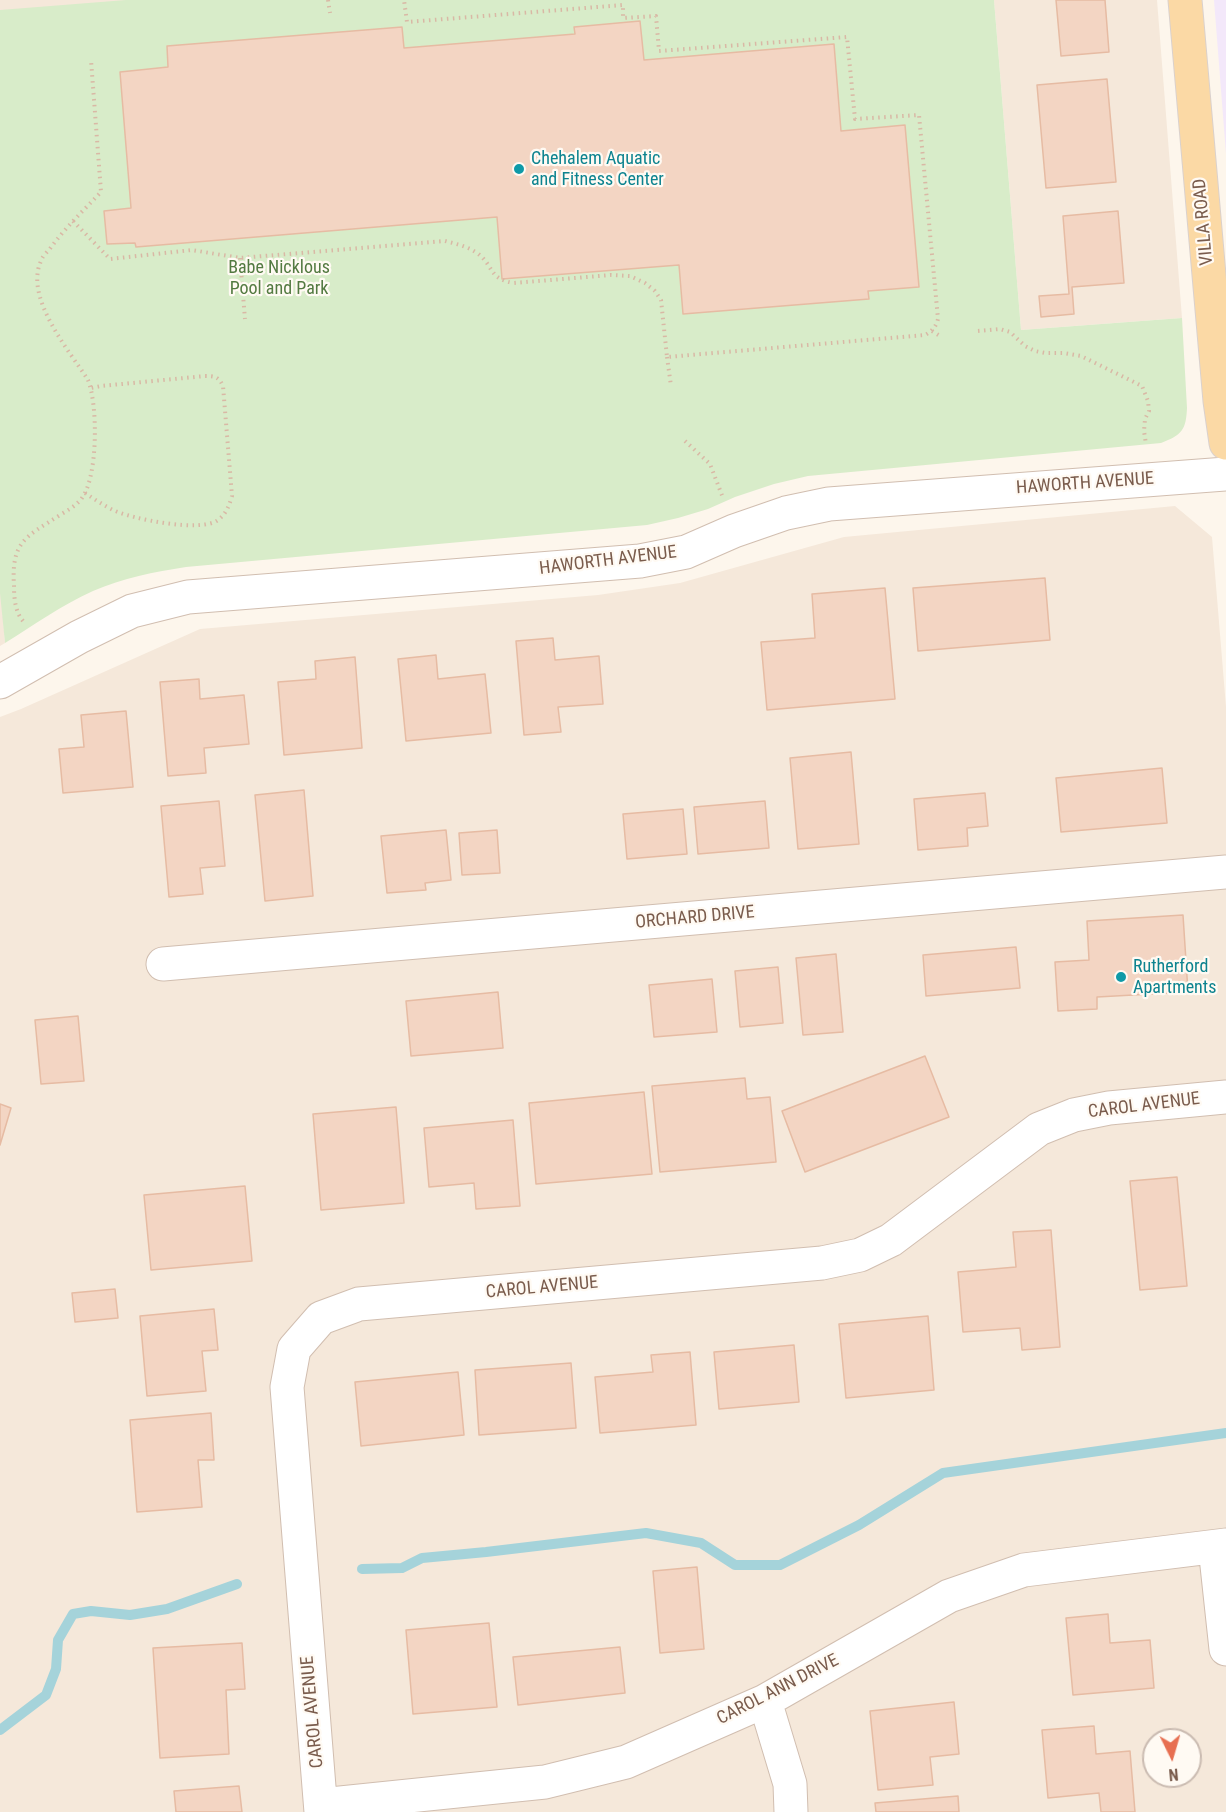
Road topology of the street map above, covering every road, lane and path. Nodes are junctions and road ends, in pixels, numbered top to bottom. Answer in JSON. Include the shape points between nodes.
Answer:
{"nodes":[{"id":1,"x":328,"y":0,"type":"edge"},
{"id":2,"x":404,"y":0,"type":"edge"},
{"id":3,"x":1185,"y":0,"type":"edge"},
{"id":4,"x":330,"y":14,"type":"dead end"},
{"id":5,"x":91,"y":60,"type":"dead end"},
{"id":6,"x":73,"y":221,"type":"junction"},
{"id":7,"x":240,"y":258,"type":"junction"},
{"id":8,"x":245,"y":319,"type":"dead end"},
{"id":9,"x":932,"y":331,"type":"junction"},
{"id":10,"x":978,"y":331,"type":"dead end"},
{"id":11,"x":940,"y":336,"type":"dead end"},
{"id":12,"x":667,"y":357,"type":"junction"},
{"id":13,"x":671,"y":386,"type":"dead end"},
{"id":14,"x":91,"y":388,"type":"junction"},
{"id":15,"x":685,"y":441,"type":"dead end"},
{"id":16,"x":1226,"y":443,"type":"edge"},
{"id":17,"x":1146,"y":444,"type":"dead end"},
{"id":18,"x":1226,"y":474,"type":"edge"},
{"id":19,"x":85,"y":494,"type":"junction"},
{"id":20,"x":723,"y":498,"type":"dead end"},
{"id":21,"x":23,"y":621,"type":"dead end"},
{"id":22,"x":0,"y":682,"type":"edge"},
{"id":23,"x":1226,"y":872,"type":"edge"},
{"id":24,"x":163,"y":964,"type":"dead end"},
{"id":25,"x":1226,"y":1097,"type":"edge"},
{"id":26,"x":1220,"y":1546,"type":"edge"},
{"id":27,"x":1226,"y":1650,"type":"edge"},
{"id":28,"x":765,"y":1701,"type":"junction"},
{"id":29,"x":321,"y":1808,"type":"edge"},
{"id":30,"x":791,"y":1812,"type":"edge"}],
"edges":[{"from":1,"to":4,"type":"path"},
{"from":2,"to":9,"type":"path","via":[[407,22],[623,5],[623,18],[656,16],[659,51],[847,37],[855,119],[919,116],[938,320]]},
{"from":3,"to":16,"type":"main road","name":"VILLA ROAD"},
{"from":5,"to":6,"type":"path","via":[[101,192]]},
{"from":6,"to":7,"type":"path","via":[[110,259],[192,250]]},
{"from":6,"to":14,"type":"path","via":[[40,261],[37,284],[41,304]]},
{"from":7,"to":8,"type":"path"},
{"from":7,"to":12,"type":"path","via":[[445,240],[479,254],[503,281],[630,276],[655,291],[660,300]]},
{"from":9,"to":11,"type":"path"},
{"from":9,"to":12,"type":"path","via":[[925,335]]},
{"from":10,"to":17,"type":"path","via":[[1010,332],[1035,351],[1081,356],[1142,386],[1149,411],[1144,430]]},
{"from":12,"to":13,"type":"path"},
{"from":14,"to":19,"type":"path","via":[[95,446]]},
{"from":14,"to":19,"type":"path","via":[[206,376],[221,380],[232,496],[217,522],[198,527],[127,515]]},
{"from":15,"to":20,"type":"path","via":[[710,464]]},
{"from":18,"to":22,"type":"street","name":"HAWORTH AVENUE","via":[[829,504],[786,513],[686,552],[640,561],[188,597],[132,611]]},
{"from":19,"to":21,"type":"path","via":[[74,507],[19,545],[13,568],[14,596]]},
{"from":23,"to":24,"type":"street","name":"ORCHARD DRIVE"},
{"from":25,"to":29,"type":"street","name":"CAROL AVENUE","via":[[1109,1108],[1074,1115],[1039,1129],[891,1240],[860,1255],[822,1263],[359,1304],[321,1318],[294,1349],[287,1387]]},
{"from":26,"to":27,"type":"street"},
{"from":26,"to":28,"type":"street","name":"CAROL ANN DRIVE","via":[[1024,1570],[949,1596]]},
{"from":28,"to":29,"type":"street","name":"CAROL ANN DRIVE","via":[[626,1762],[545,1782]]},
{"from":28,"to":30,"type":"street","via":[[790,1784]]}]}
